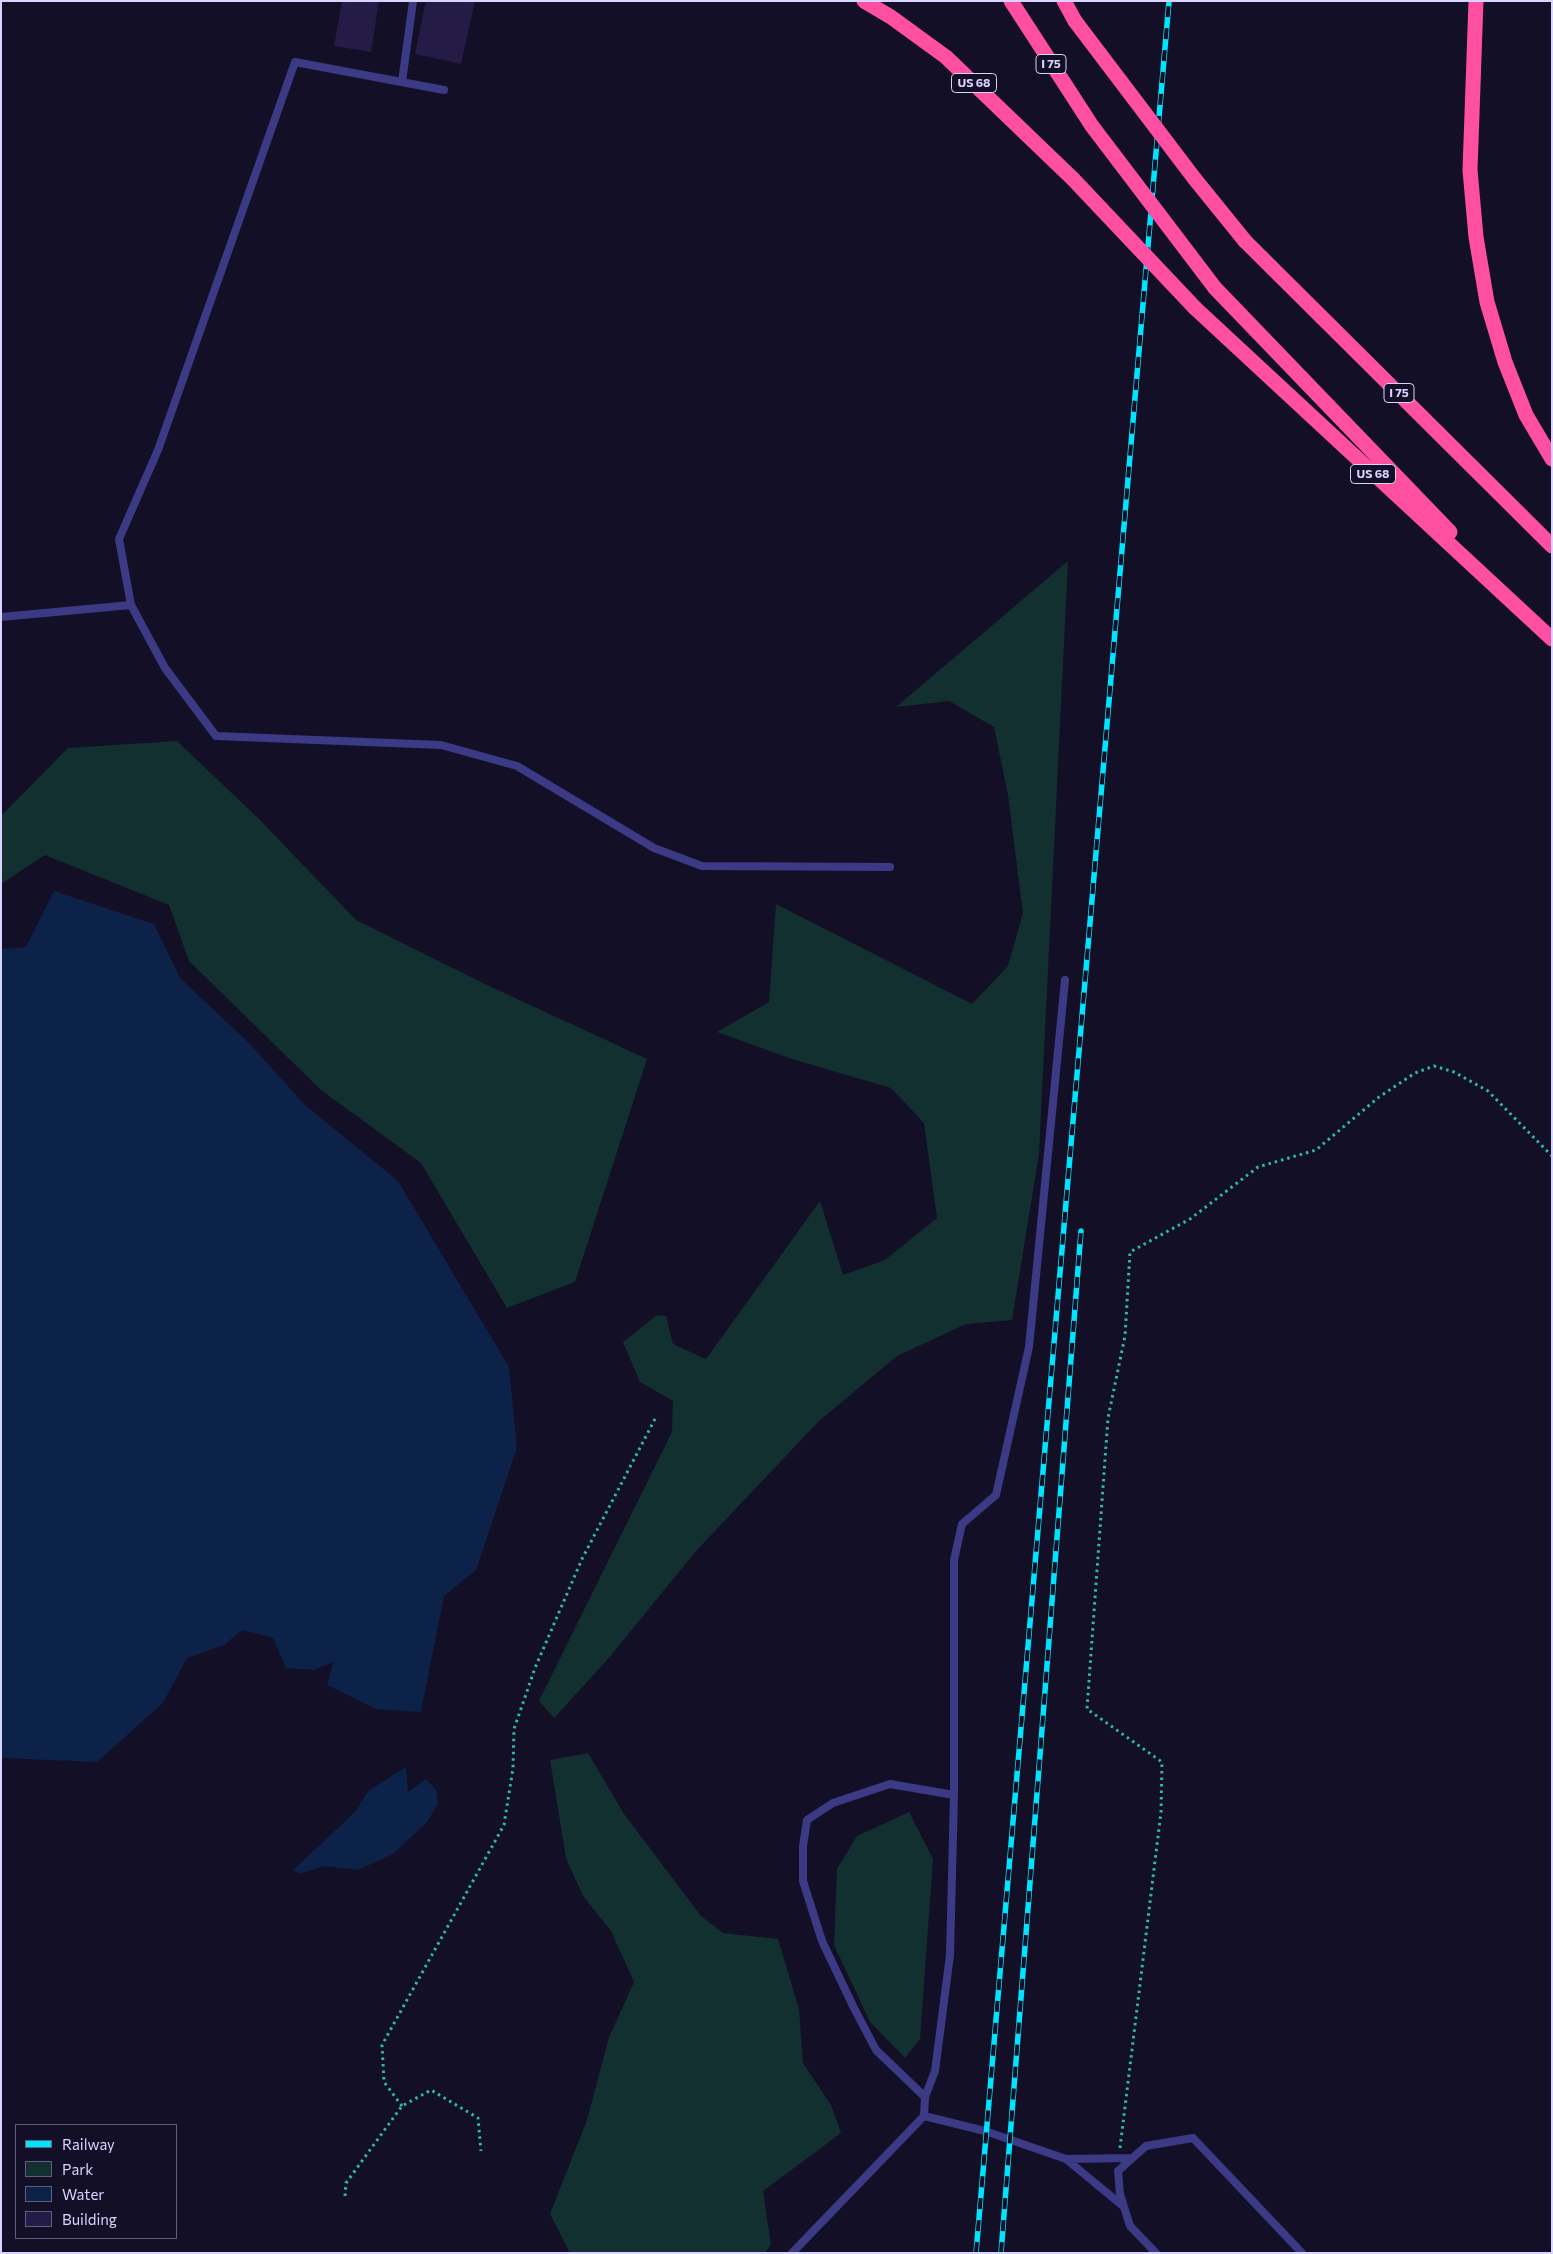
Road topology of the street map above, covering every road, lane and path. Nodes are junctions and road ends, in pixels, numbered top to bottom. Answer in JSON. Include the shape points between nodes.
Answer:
{"nodes":[{"id":1,"x":413,"y":1,"type":"edge"},
{"id":2,"x":864,"y":1,"type":"edge"},
{"id":3,"x":1011,"y":1,"type":"edge"},
{"id":4,"x":1064,"y":1,"type":"edge"},
{"id":5,"x":1476,"y":1,"type":"edge"},
{"id":6,"x":402,"y":82,"type":"junction"},
{"id":7,"x":444,"y":90,"type":"dead end"},
{"id":8,"x":1552,"y":459,"type":"edge"},
{"id":9,"x":1552,"y":546,"type":"edge"},
{"id":10,"x":132,"y":605,"type":"junction"},
{"id":11,"x":1,"y":617,"type":"edge"},
{"id":12,"x":1552,"y":638,"type":"edge"},
{"id":13,"x":890,"y":867,"type":"dead end"},
{"id":14,"x":1064,"y":980,"type":"dead end"},
{"id":15,"x":1552,"y":1156,"type":"edge"},
{"id":16,"x":656,"y":1417,"type":"dead end"},
{"id":17,"x":954,"y":1795,"type":"junction"},
{"id":18,"x":925,"y":2097,"type":"junction"},
{"id":19,"x":402,"y":2106,"type":"junction"},
{"id":20,"x":924,"y":2116,"type":"junction"},
{"id":21,"x":481,"y":2151,"type":"dead end"},
{"id":22,"x":1119,"y":2157,"type":"junction"},
{"id":23,"x":1132,"y":2158,"type":"junction"},
{"id":24,"x":1066,"y":2159,"type":"junction"},
{"id":25,"x":345,"y":2196,"type":"dead end"},
{"id":26,"x":1124,"y":2207,"type":"junction"},
{"id":27,"x":792,"y":2253,"type":"edge"},
{"id":28,"x":1156,"y":2253,"type":"edge"},
{"id":29,"x":1302,"y":2253,"type":"edge"}],
"edges":[{"from":1,"to":6,"type":"lane"},
{"from":2,"to":12,"type":"highway","number":"US 68","bridge":true,"via":[[946,57],[1073,179],[1195,308]]},
{"from":3,"to":12,"type":"highway","number":"I 75","bridge":true,"via":[[1092,126],[1215,288]]},
{"from":4,"to":9,"type":"highway","number":"I 75","bridge":true,"via":[[1075,21],[1245,240]]},
{"from":5,"to":8,"type":"highway","via":[[1470,170],[1487,302],[1504,362],[1526,415]]},
{"from":6,"to":7,"type":"lane"},
{"from":6,"to":10,"type":"lane","via":[[295,62],[158,450],[119,539]]},
{"from":10,"to":11,"type":"lane"},
{"from":10,"to":13,"type":"lane","via":[[165,668],[216,736],[441,745],[517,766],[654,848],[702,866]]},
{"from":14,"to":17,"type":"lane","via":[[1029,1346],[996,1495],[962,1524],[954,1560]]},
{"from":15,"to":22,"type":"path","via":[[1488,1091],[1454,1072],[1434,1066],[1415,1072],[1379,1097],[1316,1150],[1258,1167],[1190,1219],[1130,1252],[1125,1336],[1108,1418],[1087,1709],[1162,1762],[1160,1812]]},
{"from":16,"to":19,"type":"path","via":[[582,1559],[535,1668],[514,1729],[513,1768],[504,1825],[382,2044],[384,2082]]},
{"from":17,"to":18,"type":"lane","via":[[950,1954],[935,2071]]},
{"from":17,"to":18,"type":"lane","via":[[890,1784],[833,1803],[807,1820],[803,1846],[803,1882],[822,1941],[853,2006],[876,2050]]},
{"from":18,"to":20,"type":"lane"},
{"from":19,"to":21,"type":"path","via":[[430,2090],[478,2118]]},
{"from":19,"to":25,"type":"path","via":[[346,2183]]},
{"from":20,"to":24,"type":"lane"},
{"from":20,"to":27,"type":"lane"},
{"from":22,"to":23,"type":"lane"},
{"from":22,"to":24,"type":"lane"},
{"from":23,"to":26,"type":"lane","via":[[1118,2170]]},
{"from":23,"to":29,"type":"lane","via":[[1146,2146],[1193,2138]]},
{"from":24,"to":26,"type":"lane"},
{"from":26,"to":28,"type":"lane","via":[[1130,2226]]}]}
